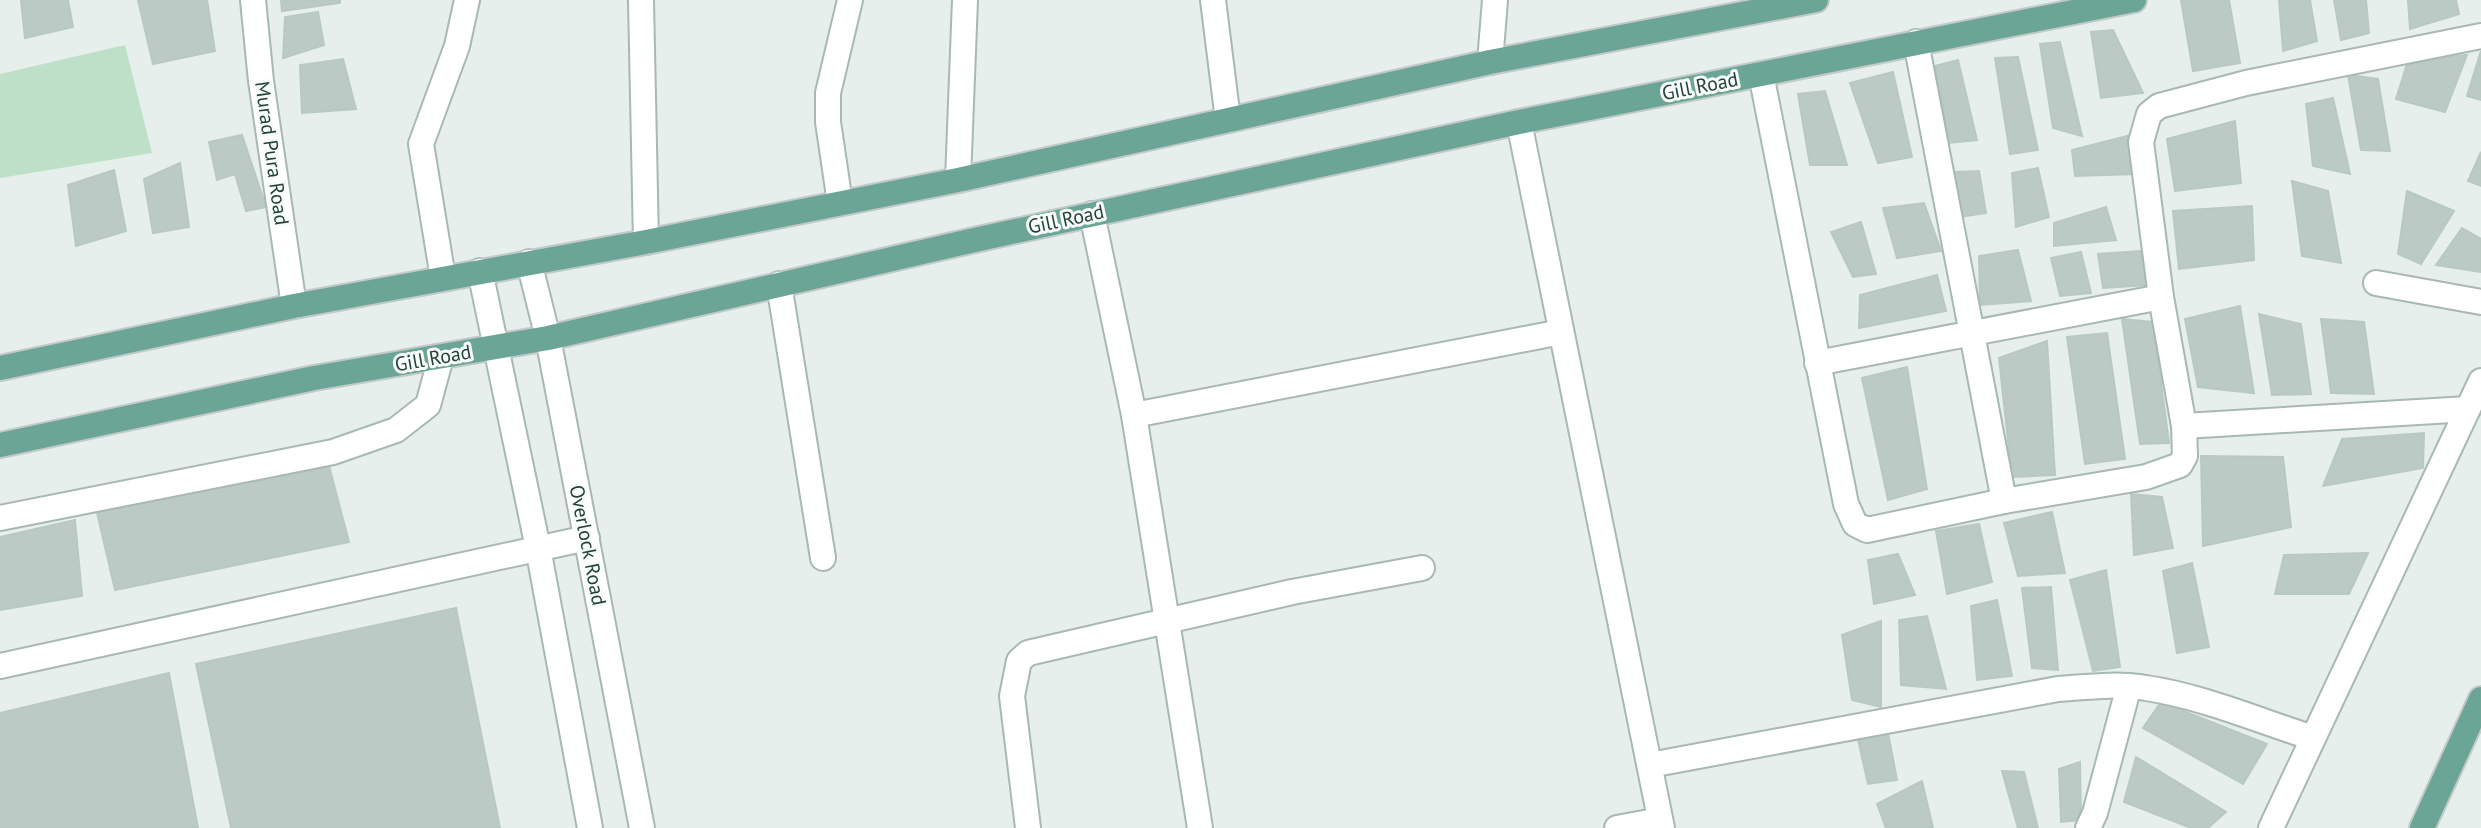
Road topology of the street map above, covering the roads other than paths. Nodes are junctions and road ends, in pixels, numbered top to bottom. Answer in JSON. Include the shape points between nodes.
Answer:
{"nodes":[{"id":1,"x":253,"y":0,"type":"edge"},
{"id":2,"x":467,"y":0,"type":"edge"},
{"id":3,"x":641,"y":0,"type":"edge"},
{"id":4,"x":850,"y":0,"type":"edge"},
{"id":5,"x":965,"y":0,"type":"edge"},
{"id":6,"x":1213,"y":0,"type":"edge"},
{"id":7,"x":1495,"y":0,"type":"edge"},
{"id":8,"x":1816,"y":0,"type":"edge"},
{"id":9,"x":2134,"y":0,"type":"edge"},
{"id":10,"x":2481,"y":36,"type":"edge"},
{"id":11,"x":1916,"y":42,"type":"junction"},
{"id":12,"x":1490,"y":62,"type":"junction"},
{"id":13,"x":1761,"y":74,"type":"junction"},
{"id":14,"x":1228,"y":120,"type":"junction"},
{"id":15,"x":1519,"y":122,"type":"junction"},
{"id":16,"x":958,"y":180,"type":"junction"},
{"id":17,"x":840,"y":203,"type":"junction"},
{"id":18,"x":1092,"y":214,"type":"junction"},
{"id":19,"x":646,"y":242,"type":"junction"},
{"id":20,"x":529,"y":262,"type":"junction"},
{"id":21,"x":480,"y":271,"type":"junction"},
{"id":22,"x":443,"y":278,"type":"junction"},
{"id":23,"x":2376,"y":283,"type":"dead end"},
{"id":24,"x":779,"y":284,"type":"junction"},
{"id":25,"x":2161,"y":297,"type":"junction"},
{"id":26,"x":2481,"y":302,"type":"edge"},
{"id":27,"x":294,"y":306,"type":"junction"},
{"id":28,"x":1561,"y":332,"type":"junction"},
{"id":29,"x":1971,"y":333,"type":"junction"},
{"id":30,"x":548,"y":338,"type":"junction"},
{"id":31,"x":497,"y":347,"type":"junction"},
{"id":32,"x":441,"y":357,"type":"junction"},
{"id":33,"x":1817,"y":363,"type":"junction"},
{"id":34,"x":0,"y":368,"type":"edge"},
{"id":35,"x":2481,"y":381,"type":"edge"},
{"id":36,"x":2468,"y":409,"type":"junction"},
{"id":37,"x":1134,"y":415,"type":"junction"},
{"id":38,"x":2184,"y":426,"type":"junction"},
{"id":39,"x":0,"y":445,"type":"edge"},
{"id":40,"x":2004,"y":501,"type":"junction"},
{"id":41,"x":0,"y":518,"type":"edge"},
{"id":42,"x":587,"y":538,"type":"junction"},
{"id":43,"x":538,"y":548,"type":"junction"},
{"id":44,"x":823,"y":558,"type":"dead end"},
{"id":45,"x":1422,"y":568,"type":"dead end"},
{"id":46,"x":1169,"y":621,"type":"junction"},
{"id":47,"x":0,"y":666,"type":"edge"},
{"id":48,"x":2129,"y":686,"type":"junction"},
{"id":49,"x":2481,"y":699,"type":"edge"},
{"id":50,"x":2313,"y":738,"type":"junction"},
{"id":51,"x":1650,"y":765,"type":"junction"},
{"id":52,"x":1661,"y":824,"type":"edge"},
{"id":53,"x":590,"y":828,"type":"edge"},
{"id":54,"x":642,"y":828,"type":"edge"},
{"id":55,"x":1028,"y":828,"type":"edge"},
{"id":56,"x":1200,"y":828,"type":"edge"},
{"id":57,"x":1617,"y":828,"type":"edge"},
{"id":58,"x":2088,"y":828,"type":"edge"},
{"id":59,"x":2271,"y":828,"type":"edge"},
{"id":60,"x":2422,"y":828,"type":"edge"}],
"edges":[{"from":1,"to":27,"type":"street","name":"Murad Pura Road"},
{"from":2,"to":22,"type":"street","via":[[457,46],[421,144]]},
{"from":3,"to":19,"type":"street"},
{"from":4,"to":17,"type":"street","via":[[828,93]]},
{"from":5,"to":16,"type":"street"},
{"from":6,"to":14,"type":"street"},
{"from":7,"to":12,"type":"street"},
{"from":8,"to":12,"type":"main road"},
{"from":9,"to":11,"type":"main road","name":"Gill Road"},
{"from":10,"to":25,"type":"street","via":[[2246,83],[2159,106],[2149,114],[2141,142]]},
{"from":11,"to":13,"type":"main road","name":"Gill Road"},
{"from":11,"to":29,"type":"street"},
{"from":12,"to":14,"type":"main road"},
{"from":13,"to":15,"type":"main road","name":"Gill Road"},
{"from":13,"to":33,"type":"street"},
{"from":14,"to":16,"type":"main road"},
{"from":15,"to":18,"type":"main road","name":"Gill Road"},
{"from":15,"to":28,"type":"street"},
{"from":16,"to":17,"type":"main road"},
{"from":17,"to":19,"type":"main road"},
{"from":18,"to":24,"type":"main road","name":"Gill Road"},
{"from":18,"to":37,"type":"street"},
{"from":19,"to":20,"type":"main road"},
{"from":20,"to":21,"type":"main road"},
{"from":20,"to":30,"type":"street","name":"Overlock Road"},
{"from":21,"to":22,"type":"main road"},
{"from":21,"to":31,"type":"street"},
{"from":22,"to":27,"type":"main road"},
{"from":23,"to":26,"type":"street"},
{"from":24,"to":30,"type":"main road","name":"Gill Road"},
{"from":24,"to":44,"type":"street"},
{"from":25,"to":29,"type":"street"},
{"from":25,"to":38,"type":"street"},
{"from":27,"to":34,"type":"main road"},
{"from":28,"to":37,"type":"street"},
{"from":28,"to":51,"type":"street"},
{"from":29,"to":33,"type":"street"},
{"from":29,"to":40,"type":"street"},
{"from":30,"to":31,"type":"main road","name":"Gill Road"},
{"from":30,"to":42,"type":"street","name":"Overlock Road"},
{"from":31,"to":32,"type":"main road","name":"Gill Road"},
{"from":31,"to":43,"type":"street"},
{"from":32,"to":39,"type":"main road","name":"Gill Road","via":[[314,378]]},
{"from":32,"to":41,"type":"street","via":[[428,405],[396,430],[333,452]]},
{"from":33,"to":40,"type":"street","via":[[1846,504],[1855,524],[1867,530],[1887,527]]},
{"from":35,"to":36,"type":"street"},
{"from":36,"to":38,"type":"street"},
{"from":36,"to":50,"type":"street"},
{"from":37,"to":46,"type":"street"},
{"from":38,"to":40,"type":"street","via":[[2185,456],[2169,471]]},
{"from":42,"to":43,"type":"street"},
{"from":42,"to":54,"type":"street","name":"Overlock Road"},
{"from":43,"to":47,"type":"street"},
{"from":43,"to":53,"type":"street"},
{"from":45,"to":46,"type":"street"},
{"from":46,"to":55,"type":"street","via":[[1041,649],[1019,661],[1012,696]]},
{"from":46,"to":56,"type":"street"},
{"from":48,"to":50,"type":"street","via":[[2175,694]]},
{"from":48,"to":51,"type":"street","via":[[2058,689]]},
{"from":48,"to":58,"type":"street"},
{"from":49,"to":60,"type":"main road"},
{"from":50,"to":59,"type":"street"},
{"from":51,"to":52,"type":"street"},
{"from":52,"to":57,"type":"street"}]}
